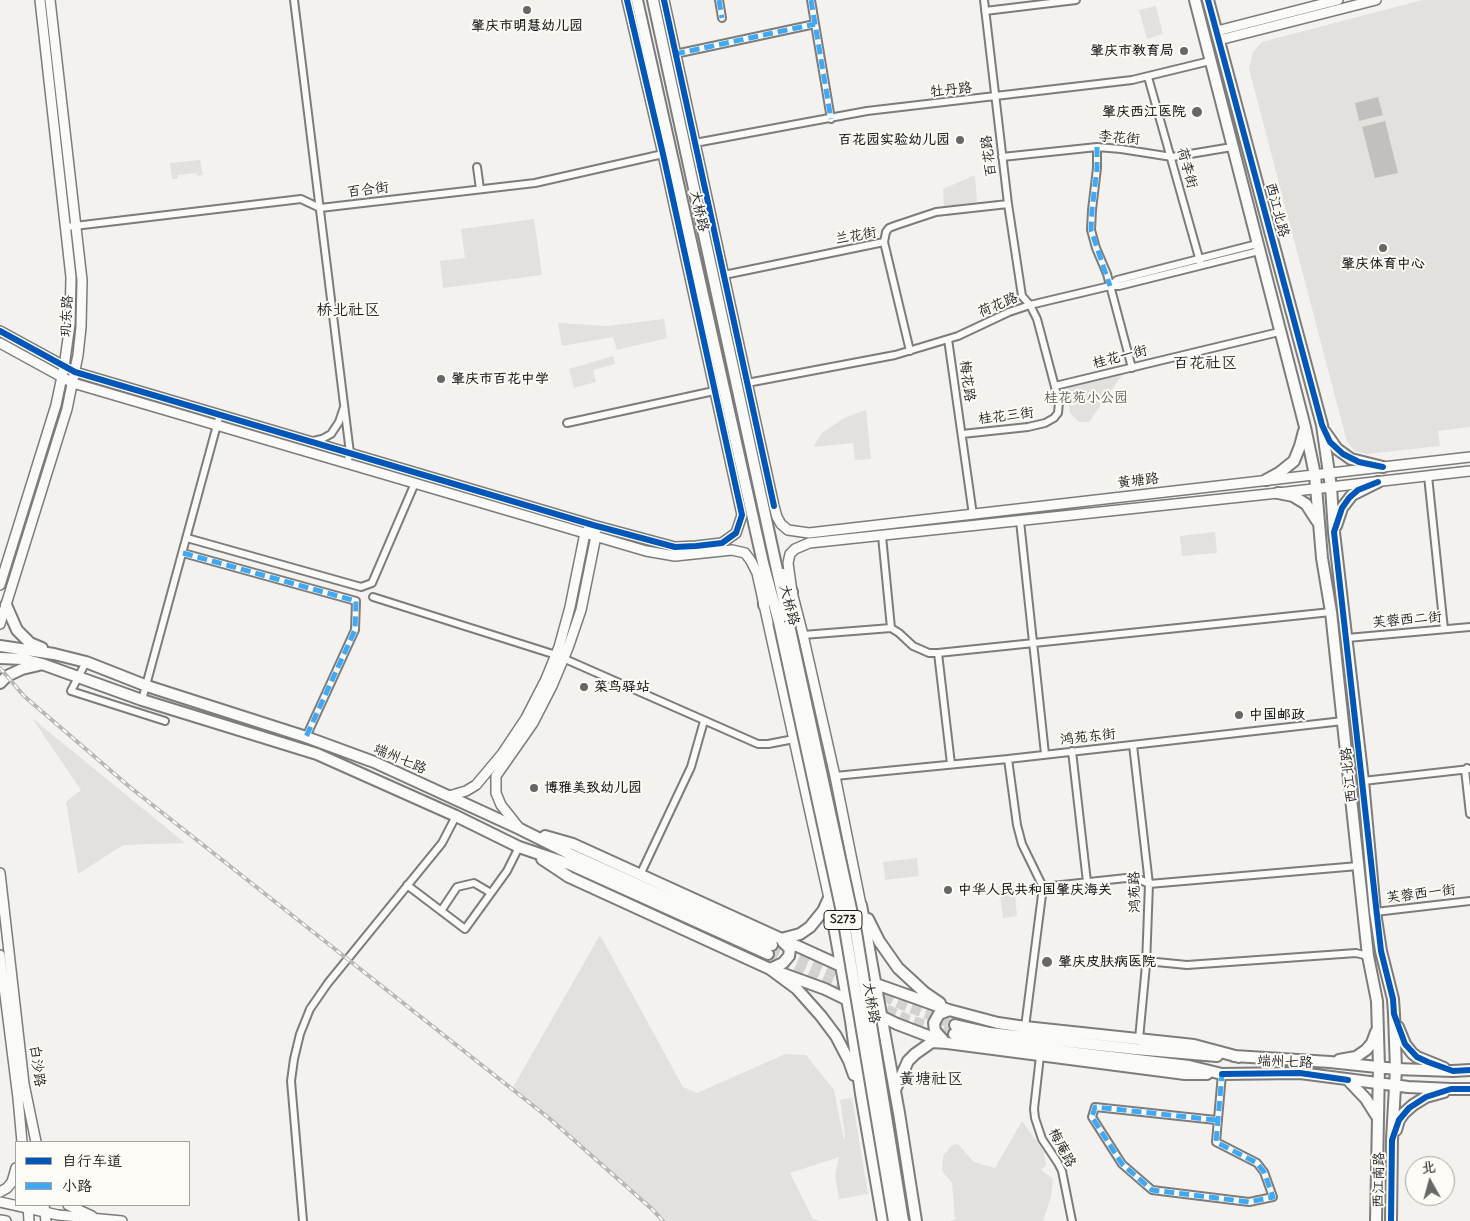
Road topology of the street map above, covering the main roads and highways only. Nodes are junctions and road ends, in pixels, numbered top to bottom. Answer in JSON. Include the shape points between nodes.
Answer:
{"nodes":[{"id":1,"x":638,"y":0,"type":"edge"},
{"id":2,"x":653,"y":0,"type":"edge"},
{"id":3,"x":1195,"y":0,"type":"edge"},
{"id":4,"x":1208,"y":0,"type":"edge"},
{"id":5,"x":1314,"y":399,"type":"junction"},
{"id":6,"x":1298,"y":405,"type":"junction"},
{"id":7,"x":1322,"y":426,"type":"junction"},
{"id":8,"x":1305,"y":427,"type":"junction"},
{"id":9,"x":1383,"y":468,"type":"road end"},
{"id":10,"x":1266,"y":480,"type":"road end"},
{"id":11,"x":1378,"y":482,"type":"road end"},
{"id":12,"x":1278,"y":493,"type":"road end"},
{"id":13,"x":1320,"y":530,"type":"junction"},
{"id":14,"x":1334,"y":532,"type":"junction"},
{"id":15,"x":1337,"y":557,"type":"junction"},
{"id":16,"x":1322,"y":558,"type":"junction"},
{"id":17,"x":775,"y":560,"type":"junction"},
{"id":18,"x":763,"y":563,"type":"junction"},
{"id":19,"x":792,"y":592,"type":"road end"},
{"id":20,"x":6,"y":605,"type":"road end"},
{"id":21,"x":764,"y":605,"type":"road end"},
{"id":22,"x":784,"y":623,"type":"junction"},
{"id":23,"x":0,"y":646,"type":"edge"},
{"id":24,"x":54,"y":654,"type":"junction"},
{"id":25,"x":0,"y":658,"type":"edge"},
{"id":26,"x":42,"y":664,"type":"junction"},
{"id":27,"x":0,"y":683,"type":"edge"},
{"id":28,"x":520,"y":829,"type":"junction"},
{"id":29,"x":524,"y":849,"type":"junction"},
{"id":30,"x":773,"y":946,"type":"junction"},
{"id":31,"x":841,"y":966,"type":"junction"},
{"id":32,"x":770,"y":969,"type":"junction"},
{"id":33,"x":876,"y":984,"type":"junction"},
{"id":34,"x":847,"y":999,"type":"junction"},
{"id":35,"x":1393,"y":999,"type":"junction"},
{"id":36,"x":1377,"y":1001,"type":"junction"},
{"id":37,"x":949,"y":1010,"type":"junction"},
{"id":38,"x":1394,"y":1014,"type":"junction"},
{"id":39,"x":882,"y":1016,"type":"junction"},
{"id":40,"x":1379,"y":1021,"type":"junction"},
{"id":41,"x":947,"y":1043,"type":"junction"},
{"id":42,"x":1239,"y":1057,"type":"junction"},
{"id":43,"x":1330,"y":1062,"type":"junction"},
{"id":44,"x":1379,"y":1068,"type":"junction"},
{"id":45,"x":1396,"y":1069,"type":"junction"},
{"id":46,"x":1470,"y":1070,"type":"edge"},
{"id":47,"x":1453,"y":1071,"type":"junction"},
{"id":48,"x":1222,"y":1074,"type":"junction"},
{"id":49,"x":1348,"y":1080,"type":"junction"},
{"id":50,"x":1378,"y":1083,"type":"junction"},
{"id":51,"x":1395,"y":1085,"type":"junction"},
{"id":52,"x":1470,"y":1089,"type":"edge"},
{"id":53,"x":894,"y":1090,"type":"junction"},
{"id":54,"x":1451,"y":1090,"type":"junction"},
{"id":55,"x":861,"y":1094,"type":"junction"},
{"id":56,"x":1377,"y":1116,"type":"junction"},
{"id":57,"x":1392,"y":1140,"type":"junction"},
{"id":58,"x":1376,"y":1164,"type":"junction"},
{"id":59,"x":1392,"y":1165,"type":"junction"},
{"id":60,"x":883,"y":1221,"type":"edge"},
{"id":61,"x":894,"y":1221,"type":"edge"},
{"id":62,"x":903,"y":1221,"type":"edge"},
{"id":63,"x":916,"y":1221,"type":"edge"},
{"id":64,"x":1376,"y":1221,"type":"edge"},
{"id":65,"x":1391,"y":1221,"type":"edge"}],
"edges":[{"from":1,"to":18,"type":"main road","name":"大桥路","number":"S273"},
{"from":2,"to":17,"type":"main road","name":"大桥路","number":"S273"},
{"from":3,"to":6,"type":"main road","name":"西江北路"},
{"from":4,"to":5,"type":"main road","name":"西江北路"},
{"from":5,"to":6,"type":"main road"},
{"from":5,"to":7,"type":"main road","name":"西江北路"},
{"from":6,"to":8,"type":"main road","name":"西江北路"},
{"from":7,"to":9,"type":"main road","via":[[1330,442],[1343,454]]},
{"from":7,"to":14,"type":"main road","name":"西江北路"},
{"from":8,"to":10,"type":"main road","via":[[1294,461]]},
{"from":8,"to":13,"type":"main road","name":"西江北路","via":[[1315,475]]},
{"from":11,"to":14,"type":"main road","via":[[1358,490],[1349,498]]},
{"from":12,"to":13,"type":"main road","via":[[1293,496],[1306,504]]},
{"from":13,"to":16,"type":"main road","name":"西江北路"},
{"from":14,"to":15,"type":"main road","name":"西江北路"},
{"from":15,"to":16,"type":"main road"},
{"from":15,"to":35,"type":"main road","name":"西江北路","via":[[1375,912]]},
{"from":16,"to":36,"type":"main road","name":"西江北路","via":[[1331,612],[1368,956]]},
{"from":17,"to":19,"type":"main road"},
{"from":17,"to":22,"type":"main road","name":"大桥路","number":"S273"},
{"from":18,"to":21,"type":"main road"},
{"from":18,"to":22,"type":"main road","name":"大桥路","number":"S273"},
{"from":20,"to":24,"type":"main road","via":[[17,630],[30,643]]},
{"from":22,"to":61,"type":"main road","name":"大桥路","number":"S273","bridge":true,"via":[[843,917]]},
{"from":22,"to":62,"type":"main road","name":"大桥路","number":"S273","bridge":true,"via":[[853,915]]},
{"from":23,"to":24,"type":"main road","name":"端州七路"},
{"from":24,"to":28,"type":"main road","name":"端州七路","via":[[86,662],[147,686],[374,762]]},
{"from":25,"to":26,"type":"main road","name":"端州七路"},
{"from":26,"to":27,"type":"main road","via":[[22,669]]},
{"from":26,"to":29,"type":"main road","name":"端州七路","via":[[142,700],[317,754]]},
{"from":28,"to":30,"type":"main road","name":"端州七路"},
{"from":28,"to":30,"type":"main road","via":[[573,844],[640,875]]},
{"from":29,"to":30,"type":"main road","name":"端州七路"},
{"from":29,"to":32,"type":"main road","via":[[569,877]]},
{"from":30,"to":31,"type":"main road"},
{"from":30,"to":31,"type":"main road","via":[[810,927],[817,920],[828,893]]},
{"from":30,"to":32,"type":"main road","via":[[790,949],[783,963]]},
{"from":31,"to":33,"type":"main road"},
{"from":31,"to":34,"type":"main road"},
{"from":32,"to":34,"type":"main road"},
{"from":32,"to":55,"type":"main road","via":[[797,989],[831,1030],[849,1061]]},
{"from":33,"to":37,"type":"main road"},
{"from":33,"to":37,"type":"main road","via":[[861,905],[878,941],[898,968]]},
{"from":33,"to":39,"type":"main road"},
{"from":34,"to":39,"type":"main road"},
{"from":34,"to":55,"type":"main road"},
{"from":35,"to":36,"type":"main road"},
{"from":35,"to":38,"type":"main road","name":"西江北路"},
{"from":36,"to":40,"type":"main road","name":"西江北路"},
{"from":37,"to":41,"type":"main road","via":[[938,1014],[934,1023],[935,1031]]},
{"from":37,"to":42,"type":"main road","via":[[998,1023],[1194,1045]]},
{"from":38,"to":45,"type":"main road","name":"西江北路"},
{"from":38,"to":47,"type":"main road","via":[[1405,1044],[1412,1053]]},
{"from":39,"to":41,"type":"main road"},
{"from":39,"to":53,"type":"main road"},
{"from":40,"to":43,"type":"main road","via":[[1372,1043],[1366,1050],[1356,1057]]},
{"from":40,"to":44,"type":"main road","name":"西江北路"},
{"from":41,"to":48,"type":"main road","via":[[1185,1074]]},
{"from":41,"to":53,"type":"main road","via":[[932,1042],[915,1054],[908,1061]]},
{"from":42,"to":43,"type":"main road","name":"端州七路"},
{"from":42,"to":48,"type":"main road","name":"端州七路","via":[[954,1029],[995,1042],[1189,1066]]},
{"from":43,"to":44,"type":"main road","name":"端州七路"},
{"from":44,"to":45,"type":"main road","name":"端州七路"},
{"from":44,"to":50,"type":"main road","name":"西江南路"},
{"from":45,"to":47,"type":"main road","name":"端州七路"},
{"from":45,"to":51,"type":"main road","name":"西江南路"},
{"from":46,"to":47,"type":"main road","name":"端州七路"},
{"from":48,"to":49,"type":"main road","name":"端州七路","via":[[1300,1073]]},
{"from":49,"to":50,"type":"main road","name":"端州七路"},
{"from":49,"to":56,"type":"main road","via":[[1366,1098]]},
{"from":50,"to":51,"type":"main road","name":"端州七路"},
{"from":50,"to":56,"type":"main road","name":"西江南路"},
{"from":51,"to":54,"type":"main road","name":"端州七路"},
{"from":51,"to":57,"type":"main road","name":"西江南路"},
{"from":52,"to":54,"type":"main road"},
{"from":53,"to":55,"type":"main road","via":[[885,1084],[876,1084]]},
{"from":53,"to":63,"type":"main road"},
{"from":54,"to":57,"type":"main road","via":[[1426,1097],[1409,1108],[1399,1120]]},
{"from":55,"to":60,"type":"main road"},
{"from":56,"to":58,"type":"main road","name":"西江南路"},
{"from":57,"to":59,"type":"main road","name":"西江南路"},
{"from":58,"to":59,"type":"main road","via":[[1385,1162]]},
{"from":58,"to":64,"type":"main road","name":"西江南路"},
{"from":59,"to":65,"type":"main road","name":"西江南路"}]}
